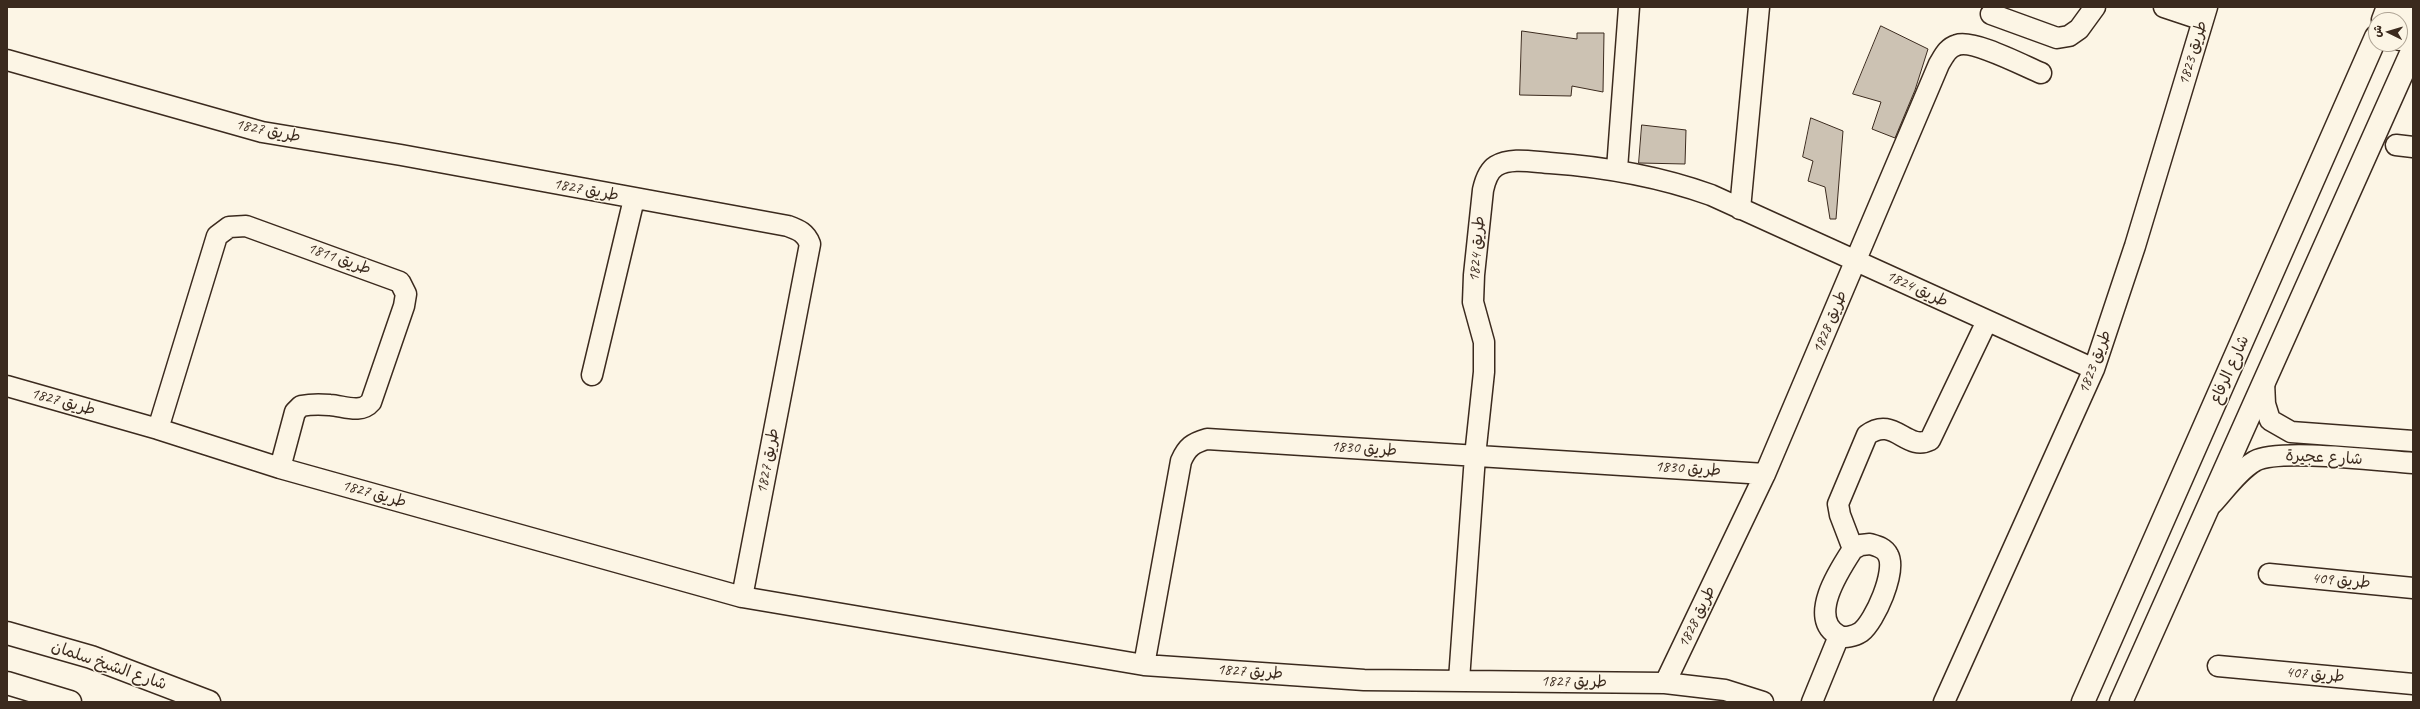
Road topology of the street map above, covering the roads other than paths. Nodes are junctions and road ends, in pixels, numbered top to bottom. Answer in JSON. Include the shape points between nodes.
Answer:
{"nodes":[{"id":1,"x":1629,"y":7,"type":"edge"},
{"id":2,"x":1759,"y":7,"type":"edge"},
{"id":3,"x":2095,"y":7,"type":"edge"},
{"id":4,"x":2164,"y":7,"type":"edge"},
{"id":5,"x":1991,"y":14,"type":"dead end"},
{"id":6,"x":2205,"y":14,"type":"edge"},
{"id":7,"x":2413,"y":49,"type":"edge"},
{"id":8,"x":2369,"y":52,"type":"edge"},
{"id":9,"x":2396,"y":52,"type":"edge"},
{"id":10,"x":7,"y":60,"type":"edge"},
{"id":11,"x":2041,"y":73,"type":"dead end"},
{"id":12,"x":2371,"y":144,"type":"junction"},
{"id":13,"x":1616,"y":169,"type":"junction"},
{"id":14,"x":634,"y":199,"type":"junction"},
{"id":15,"x":1740,"y":209,"type":"junction"},
{"id":16,"x":1856,"y":261,"type":"junction"},
{"id":17,"x":1987,"y":321,"type":"junction"},
{"id":18,"x":2094,"y":370,"type":"junction"},
{"id":19,"x":592,"y":375,"type":"dead end"},
{"id":20,"x":2264,"y":382,"type":"junction"},
{"id":21,"x":7,"y":386,"type":"edge"},
{"id":22,"x":158,"y":429,"type":"junction"},
{"id":23,"x":2413,"y":441,"type":"edge"},
{"id":24,"x":1475,"y":456,"type":"junction"},
{"id":25,"x":2413,"y":463,"type":"edge"},
{"id":26,"x":280,"y":468,"type":"junction"},
{"id":27,"x":1765,"y":474,"type":"junction"},
{"id":28,"x":2208,"y":508,"type":"junction"},
{"id":29,"x":1853,"y":549,"type":"junction"},
{"id":30,"x":2269,"y":574,"type":"dead end"},
{"id":31,"x":2413,"y":588,"type":"edge"},
{"id":32,"x":742,"y":597,"type":"junction"},
{"id":33,"x":7,"y":633,"type":"edge"},
{"id":34,"x":1839,"y":636,"type":"junction"},
{"id":35,"x":1144,"y":665,"type":"junction"},
{"id":36,"x":2218,"y":666,"type":"dead end"},
{"id":37,"x":1459,"y":680,"type":"junction"},
{"id":38,"x":7,"y":683,"type":"edge"},
{"id":39,"x":1665,"y":683,"type":"junction"},
{"id":40,"x":2413,"y":684,"type":"edge"},
{"id":41,"x":70,"y":702,"type":"edge"},
{"id":42,"x":209,"y":702,"type":"edge"},
{"id":43,"x":1763,"y":702,"type":"edge"},
{"id":44,"x":1812,"y":702,"type":"edge"},
{"id":45,"x":1944,"y":702,"type":"edge"},
{"id":46,"x":2083,"y":702,"type":"edge"},
{"id":47,"x":2121,"y":702,"type":"edge"}],
"edges":[{"from":1,"to":13,"type":"street"},
{"from":2,"to":15,"type":"street"},
{"from":3,"to":5,"type":"street","via":[[2079,29],[2069,36],[2057,38]]},
{"from":4,"to":6,"type":"street"},
{"from":6,"to":18,"type":"street","name":"طريق 1823","via":[[2135,246]]},
{"from":7,"to":12,"type":"main road"},
{"from":8,"to":46,"type":"main road","name":"شارع الرفاع"},
{"from":9,"to":12,"type":"main road"},
{"from":10,"to":14,"type":"street","name":"طريق 1827","via":[[262,132],[401,155]]},
{"from":11,"to":16,"type":"street","name":"طريق 1828","via":[[1972,45],[1959,44],[1948,50],[1939,64]]},
{"from":12,"to":20,"type":"main road"},
{"from":13,"to":15,"type":"street","name":"طريق 1824","via":[[1680,184]]},
{"from":13,"to":24,"type":"street","name":"طريق 1824","via":[[1520,161],[1507,162],[1495,167],[1486,177],[1474,275],[1473,302],[1484,342],[1484,372]]},
{"from":14,"to":19,"type":"street"},
{"from":14,"to":32,"type":"street","name":"طريق 1827","via":[[788,226],[804,234],[810,244]]},
{"from":15,"to":16,"type":"street","name":"طريق 1824"},
{"from":16,"to":17,"type":"street","name":"طريق 1824"},
{"from":16,"to":27,"type":"street","name":"طريق 1828"},
{"from":17,"to":18,"type":"street","name":"طريق 1824"},
{"from":17,"to":29,"type":"street","via":[[1930,440],[1923,443],[1915,442],[1882,427],[1867,435],[1838,504]]},
{"from":18,"to":45,"type":"street","name":"طريق 1823"},
{"from":20,"to":23,"type":"street","name":"شارع عجيرة","via":[[2265,404],[2270,420],[2291,432]]},
{"from":20,"to":28,"type":"main road"},
{"from":21,"to":22,"type":"street","name":"طريق 1827"},
{"from":22,"to":26,"type":"street","name":"طريق 1827"},
{"from":22,"to":26,"type":"street","name":"طريق 1811","via":[[217,236],[229,227],[246,226],[400,282],[406,294],[404,306],[371,402],[367,407],[359,409],[329,405],[301,406],[295,412]]},
{"from":24,"to":27,"type":"street","name":"طريق 1830"},
{"from":24,"to":35,"type":"street","name":"طريق 1830","via":[[1207,439],[1194,442],[1185,450],[1181,461]]},
{"from":24,"to":37,"type":"street","name":"طريق 1824"},
{"from":25,"to":28,"type":"street","name":"شارع عجيرة","via":[[2281,455],[2256,461]]},
{"from":26,"to":32,"type":"street","name":"طريق 1827"},
{"from":27,"to":39,"type":"street","name":"طريق 1828"},
{"from":28,"to":47,"type":"main road"},
{"from":29,"to":34,"type":"street","via":[[1826,600],[1824,609],[1829,628]]},
{"from":29,"to":34,"type":"street","via":[[1861,544],[1880,547],[1888,553],[1891,574],[1868,624],[1860,633],[1850,637]]},
{"from":30,"to":31,"type":"street","name":"طريق 409"},
{"from":32,"to":35,"type":"street","name":"طريق 1827"},
{"from":33,"to":42,"type":"main road","name":"شارع الشيخ سلمان","via":[[91,657]]},
{"from":34,"to":44,"type":"street"},
{"from":35,"to":37,"type":"street","name":"طريق 1827","via":[[1364,680]]},
{"from":36,"to":40,"type":"street","name":"طريق 407"},
{"from":37,"to":39,"type":"street","name":"طريق 1827"},
{"from":38,"to":41,"type":"main road"},
{"from":39,"to":43,"type":"street","name":"طريق 1827","via":[[1726,690]]}]}
